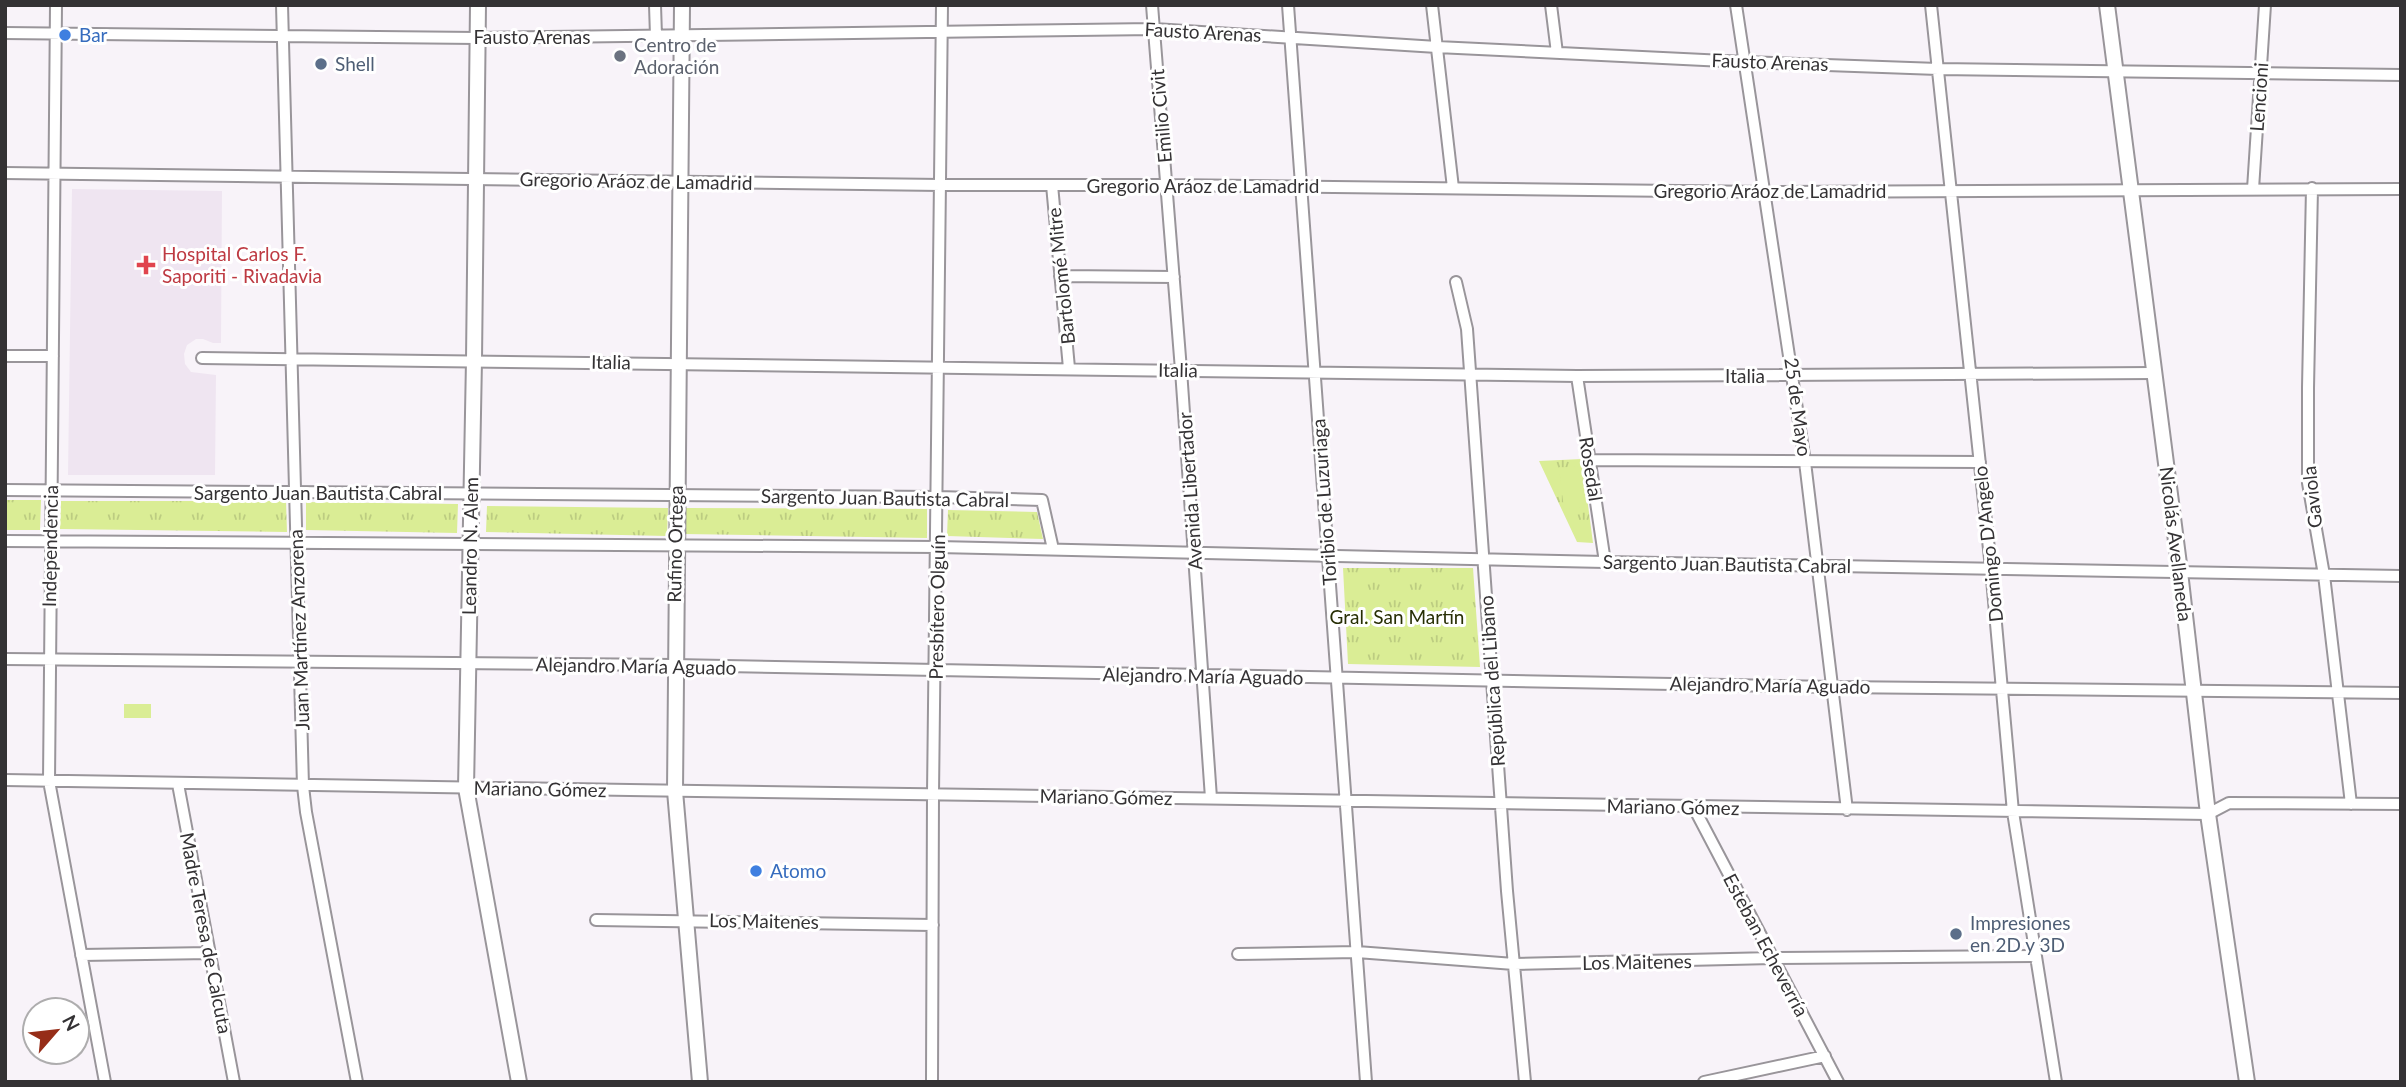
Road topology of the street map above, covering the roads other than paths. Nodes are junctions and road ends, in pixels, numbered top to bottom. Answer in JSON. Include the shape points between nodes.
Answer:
{"nodes":[{"id":1,"x":56,"y":5,"type":"edge"},
{"id":2,"x":282,"y":5,"type":"edge"},
{"id":3,"x":478,"y":5,"type":"edge"},
{"id":4,"x":655,"y":5,"type":"edge"},
{"id":5,"x":682,"y":5,"type":"edge"},
{"id":6,"x":942,"y":5,"type":"edge"},
{"id":7,"x":1152,"y":5,"type":"edge"},
{"id":8,"x":1289,"y":5,"type":"edge"},
{"id":9,"x":1432,"y":5,"type":"edge"},
{"id":10,"x":1551,"y":5,"type":"edge"},
{"id":11,"x":1736,"y":5,"type":"edge"},
{"id":12,"x":1931,"y":5,"type":"edge"},
{"id":13,"x":2107,"y":5,"type":"edge"},
{"id":14,"x":2264,"y":5,"type":"edge"},
{"id":15,"x":1154,"y":29,"type":"junction"},
{"id":16,"x":941,"y":31,"type":"junction"},
{"id":17,"x":5,"y":33,"type":"edge"},
{"id":18,"x":56,"y":34,"type":"junction"},
{"id":19,"x":283,"y":36,"type":"junction"},
{"id":20,"x":656,"y":36,"type":"junction"},
{"id":21,"x":681,"y":36,"type":"junction"},
{"id":22,"x":1291,"y":36,"type":"junction"},
{"id":23,"x":477,"y":37,"type":"junction"},
{"id":24,"x":1437,"y":47,"type":"junction"},
{"id":25,"x":1557,"y":53,"type":"junction"},
{"id":26,"x":1745,"y":62,"type":"junction"},
{"id":27,"x":1938,"y":69,"type":"junction"},
{"id":28,"x":2116,"y":70,"type":"junction"},
{"id":29,"x":2260,"y":73,"type":"junction"},
{"id":30,"x":2401,"y":75,"type":"edge"},
{"id":31,"x":5,"y":173,"type":"edge"},
{"id":32,"x":55,"y":173,"type":"junction"},
{"id":33,"x":286,"y":175,"type":"junction"},
{"id":34,"x":475,"y":179,"type":"junction"},
{"id":35,"x":680,"y":181,"type":"junction"},
{"id":36,"x":941,"y":185,"type":"junction"},
{"id":37,"x":1052,"y":185,"type":"junction"},
{"id":38,"x":1167,"y":185,"type":"junction"},
{"id":39,"x":1301,"y":186,"type":"junction"},
{"id":40,"x":1453,"y":188,"type":"junction"},
{"id":41,"x":2312,"y":188,"type":"junction"},
{"id":42,"x":2253,"y":189,"type":"junction"},
{"id":43,"x":2401,"y":189,"type":"edge"},
{"id":44,"x":1766,"y":192,"type":"junction"},
{"id":45,"x":1952,"y":192,"type":"junction"},
{"id":46,"x":2130,"y":192,"type":"junction"},
{"id":47,"x":1060,"y":276,"type":"junction"},
{"id":48,"x":1174,"y":277,"type":"junction"},
{"id":49,"x":1456,"y":282,"type":"dead end"},
{"id":50,"x":5,"y":356,"type":"edge"},
{"id":51,"x":53,"y":356,"type":"junction"},
{"id":52,"x":202,"y":358,"type":"dead end"},
{"id":53,"x":291,"y":360,"type":"junction"},
{"id":54,"x":474,"y":360,"type":"junction"},
{"id":55,"x":678,"y":363,"type":"junction"},
{"id":56,"x":940,"y":367,"type":"junction"},
{"id":57,"x":1069,"y":368,"type":"junction"},
{"id":58,"x":1181,"y":370,"type":"junction"},
{"id":59,"x":1315,"y":373,"type":"junction"},
{"id":60,"x":2154,"y":373,"type":"junction"},
{"id":61,"x":1970,"y":374,"type":"junction"},
{"id":62,"x":1471,"y":375,"type":"junction"},
{"id":63,"x":1577,"y":376,"type":"junction"},
{"id":64,"x":1794,"y":377,"type":"junction"},
{"id":65,"x":1590,"y":460,"type":"junction"},
{"id":66,"x":1805,"y":462,"type":"junction"},
{"id":67,"x":1980,"y":462,"type":"junction"},
{"id":68,"x":5,"y":489,"type":"edge"},
{"id":69,"x":51,"y":490,"type":"junction"},
{"id":70,"x":296,"y":493,"type":"junction"},
{"id":71,"x":471,"y":494,"type":"junction"},
{"id":72,"x":676,"y":496,"type":"junction"},
{"id":73,"x":938,"y":497,"type":"junction"},
{"id":74,"x":5,"y":541,"type":"edge"},
{"id":75,"x":49,"y":541,"type":"junction"},
{"id":76,"x":297,"y":542,"type":"junction"},
{"id":77,"x":470,"y":545,"type":"junction"},
{"id":78,"x":675,"y":546,"type":"junction"},
{"id":79,"x":937,"y":547,"type":"junction"},
{"id":80,"x":1053,"y":549,"type":"junction"},
{"id":81,"x":1194,"y":553,"type":"junction"},
{"id":82,"x":1327,"y":554,"type":"junction"},
{"id":83,"x":1483,"y":559,"type":"junction"},
{"id":84,"x":1605,"y":562,"type":"junction"},
{"id":85,"x":1819,"y":565,"type":"junction"},
{"id":86,"x":1991,"y":568,"type":"junction"},
{"id":87,"x":2180,"y":572,"type":"junction"},
{"id":88,"x":2324,"y":575,"type":"junction"},
{"id":89,"x":2401,"y":576,"type":"edge"},
{"id":90,"x":5,"y":659,"type":"edge"},
{"id":91,"x":48,"y":659,"type":"junction"},
{"id":92,"x":300,"y":663,"type":"junction"},
{"id":93,"x":468,"y":664,"type":"junction"},
{"id":94,"x":674,"y":665,"type":"junction"},
{"id":95,"x":936,"y":670,"type":"junction"},
{"id":96,"x":1202,"y":676,"type":"junction"},
{"id":97,"x":1336,"y":678,"type":"junction"},
{"id":98,"x":1492,"y":681,"type":"junction"},
{"id":99,"x":1833,"y":687,"type":"junction"},
{"id":100,"x":2001,"y":688,"type":"junction"},
{"id":101,"x":2194,"y":692,"type":"junction"},
{"id":102,"x":2337,"y":692,"type":"junction"},
{"id":103,"x":2401,"y":693,"type":"edge"},
{"id":104,"x":5,"y":780,"type":"edge"},
{"id":105,"x":48,"y":781,"type":"junction"},
{"id":106,"x":178,"y":784,"type":"junction"},
{"id":107,"x":303,"y":786,"type":"junction"},
{"id":108,"x":466,"y":788,"type":"junction"},
{"id":109,"x":675,"y":790,"type":"junction"},
{"id":110,"x":933,"y":794,"type":"junction"},
{"id":111,"x":1211,"y":798,"type":"junction"},
{"id":112,"x":1346,"y":801,"type":"junction"},
{"id":113,"x":1501,"y":802,"type":"junction"},
{"id":114,"x":2351,"y":804,"type":"junction"},
{"id":115,"x":2401,"y":804,"type":"edge"},
{"id":116,"x":1694,"y":808,"type":"junction"},
{"id":117,"x":1847,"y":810,"type":"junction"},
{"id":118,"x":2013,"y":813,"type":"junction"},
{"id":119,"x":2208,"y":814,"type":"junction"},
{"id":120,"x":596,"y":920,"type":"dead end"},
{"id":121,"x":686,"y":920,"type":"junction"},
{"id":122,"x":933,"y":925,"type":"junction"},
{"id":123,"x":1357,"y":952,"type":"junction"},
{"id":124,"x":210,"y":953,"type":"junction"},
{"id":125,"x":1238,"y":954,"type":"dead end"},
{"id":126,"x":81,"y":955,"type":"junction"},
{"id":127,"x":2036,"y":956,"type":"junction"},
{"id":128,"x":1773,"y":958,"type":"junction"},
{"id":129,"x":1514,"y":964,"type":"junction"},
{"id":130,"x":1825,"y":1056,"type":"junction"},
{"id":131,"x":105,"y":1082,"type":"edge"},
{"id":132,"x":234,"y":1082,"type":"edge"},
{"id":133,"x":357,"y":1082,"type":"edge"},
{"id":134,"x":519,"y":1082,"type":"edge"},
{"id":135,"x":700,"y":1082,"type":"edge"},
{"id":136,"x":932,"y":1082,"type":"edge"},
{"id":137,"x":1366,"y":1082,"type":"edge"},
{"id":138,"x":1525,"y":1082,"type":"edge"},
{"id":139,"x":1704,"y":1082,"type":"edge"},
{"id":140,"x":1838,"y":1082,"type":"edge"},
{"id":141,"x":2056,"y":1082,"type":"edge"},
{"id":142,"x":2247,"y":1082,"type":"edge"}],
"edges":[{"from":1,"to":18,"type":"street","name":"Independencia"},
{"from":2,"to":19,"type":"street","name":"Juan Martínez Anzorena"},
{"from":3,"to":23,"type":"street","name":"Leandro N. Alem"},
{"from":4,"to":20,"type":"street"},
{"from":5,"to":21,"type":"street","name":"Rufino Ortega"},
{"from":6,"to":16,"type":"street","name":"Presbítero Olguín"},
{"from":7,"to":15,"type":"street","name":"Emilio Civit"},
{"from":8,"to":22,"type":"street","name":"Toribio de Luzuriaga"},
{"from":9,"to":24,"type":"street"},
{"from":10,"to":25,"type":"street"},
{"from":11,"to":26,"type":"street","name":"25 de Mayo"},
{"from":12,"to":27,"type":"street","name":"Domingo D'Angelo"},
{"from":13,"to":28,"type":"street","name":"Nicolás Avellaneda"},
{"from":14,"to":29,"type":"street","name":"Lencioni"},
{"from":15,"to":16,"type":"street","name":"Fausto Arenas"},
{"from":15,"to":22,"type":"street","name":"Fausto Arenas"},
{"from":15,"to":38,"type":"street","name":"Emilio Civit"},
{"from":16,"to":21,"type":"street","name":"Fausto Arenas"},
{"from":16,"to":36,"type":"street","name":"Presbítero Olguín"},
{"from":17,"to":18,"type":"street","name":"Fausto Arenas"},
{"from":18,"to":19,"type":"street","name":"Fausto Arenas"},
{"from":18,"to":32,"type":"street","name":"Independencia"},
{"from":19,"to":23,"type":"street","name":"Fausto Arenas"},
{"from":19,"to":33,"type":"street","name":"Juan Martínez Anzorena"},
{"from":20,"to":21,"type":"street","name":"Fausto Arenas"},
{"from":20,"to":23,"type":"street","name":"Fausto Arenas"},
{"from":21,"to":35,"type":"street","name":"Rufino Ortega"},
{"from":22,"to":24,"type":"street","name":"Fausto Arenas"},
{"from":22,"to":39,"type":"street","name":"Toribio de Luzuriaga"},
{"from":23,"to":34,"type":"street","name":"Leandro N. Alem"},
{"from":24,"to":25,"type":"street","name":"Fausto Arenas"},
{"from":24,"to":40,"type":"street"},
{"from":25,"to":26,"type":"street","name":"Fausto Arenas"},
{"from":26,"to":27,"type":"street","name":"Fausto Arenas"},
{"from":26,"to":44,"type":"street","name":"25 de Mayo"},
{"from":27,"to":28,"type":"street","name":"Fausto Arenas"},
{"from":27,"to":45,"type":"street","name":"Domingo D'Angelo"},
{"from":28,"to":29,"type":"street","name":"Fausto Arenas"},
{"from":28,"to":46,"type":"street","name":"Nicolás Avellaneda"},
{"from":29,"to":30,"type":"street","name":"Fausto Arenas"},
{"from":29,"to":42,"type":"street","name":"Lencioni"},
{"from":31,"to":32,"type":"street","name":"Gregorio Aráoz de Lamadrid"},
{"from":32,"to":33,"type":"street","name":"Gregorio Aráoz de Lamadrid"},
{"from":32,"to":51,"type":"street","name":"Independencia"},
{"from":33,"to":34,"type":"street","name":"Gregorio Aráoz de Lamadrid"},
{"from":33,"to":53,"type":"street","name":"Juan Martínez Anzorena"},
{"from":34,"to":35,"type":"street","name":"Gregorio Aráoz de Lamadrid"},
{"from":34,"to":54,"type":"street","name":"Leandro N. Alem"},
{"from":35,"to":36,"type":"street","name":"Gregorio Aráoz de Lamadrid"},
{"from":35,"to":55,"type":"street","name":"Rufino Ortega"},
{"from":36,"to":37,"type":"street","name":"Gregorio Aráoz de Lamadrid"},
{"from":36,"to":56,"type":"street","name":"Presbítero Olguín"},
{"from":37,"to":38,"type":"street","name":"Gregorio Aráoz de Lamadrid"},
{"from":37,"to":47,"type":"street","name":"Bartolomé Mitre"},
{"from":38,"to":39,"type":"street","name":"Gregorio Aráoz de Lamadrid"},
{"from":38,"to":48,"type":"street","name":"Avenida Libertador"},
{"from":39,"to":40,"type":"street","name":"Gregorio Aráoz de Lamadrid"},
{"from":39,"to":59,"type":"street","name":"Toribio de Luzuriaga"},
{"from":40,"to":44,"type":"street","name":"Gregorio Aráoz de Lamadrid"},
{"from":41,"to":42,"type":"street","name":"Gregorio Aráoz de Lamadrid"},
{"from":41,"to":43,"type":"street","name":"Gregorio Aráoz de Lamadrid"},
{"from":41,"to":88,"type":"street","name":"Gaviola","via":[[2308,476]]},
{"from":42,"to":46,"type":"street","name":"Gregorio Aráoz de Lamadrid"},
{"from":44,"to":45,"type":"street","name":"Gregorio Aráoz de Lamadrid"},
{"from":44,"to":64,"type":"street","name":"25 de Mayo"},
{"from":45,"to":46,"type":"street","name":"Gregorio Aráoz de Lamadrid"},
{"from":45,"to":61,"type":"street","name":"Domingo D'Angelo"},
{"from":46,"to":60,"type":"street","name":"Nicolás Avellaneda"},
{"from":47,"to":48,"type":"street"},
{"from":47,"to":57,"type":"street","name":"Bartolomé Mitre"},
{"from":48,"to":58,"type":"street","name":"Avenida Libertador"},
{"from":49,"to":62,"type":"street","name":"República del Libano"},
{"from":50,"to":51,"type":"street"},
{"from":51,"to":69,"type":"street","name":"Independencia"},
{"from":52,"to":53,"type":"street","name":"Italia"},
{"from":53,"to":54,"type":"street","name":"Italia"},
{"from":53,"to":70,"type":"street","name":"Juan Martínez Anzorena"},
{"from":54,"to":55,"type":"street","name":"Italia"},
{"from":54,"to":71,"type":"street","name":"Leandro N. Alem"},
{"from":55,"to":56,"type":"street","name":"Italia"},
{"from":55,"to":72,"type":"street","name":"Rufino Ortega"},
{"from":56,"to":57,"type":"street","name":"Italia"},
{"from":56,"to":73,"type":"street","name":"Presbítero Olguín"},
{"from":57,"to":58,"type":"street","name":"Italia"},
{"from":58,"to":59,"type":"street","name":"Italia"},
{"from":58,"to":81,"type":"street","name":"Avenida Libertador"},
{"from":59,"to":62,"type":"street","name":"Italia"},
{"from":59,"to":82,"type":"street","name":"Toribio de Luzuriaga"},
{"from":60,"to":61,"type":"street","name":"Italia"},
{"from":60,"to":87,"type":"street","name":"Nicolás Avellaneda"},
{"from":61,"to":64,"type":"street","name":"Italia"},
{"from":61,"to":67,"type":"street","name":"Domingo D'Angelo"},
{"from":62,"to":63,"type":"street","name":"Italia"},
{"from":62,"to":83,"type":"street","name":"República del Libano"},
{"from":63,"to":64,"type":"street","name":"Italia"},
{"from":63,"to":65,"type":"street","name":"Rosedal"},
{"from":64,"to":66,"type":"street","name":"25 de Mayo"},
{"from":65,"to":66,"type":"street"},
{"from":65,"to":84,"type":"street","name":"Rosedal"},
{"from":66,"to":67,"type":"street"},
{"from":66,"to":85,"type":"street","name":"25 de Mayo"},
{"from":67,"to":86,"type":"street","name":"Domingo D'Angelo"},
{"from":68,"to":69,"type":"street","name":"Sargento Juan Bautista Cabral"},
{"from":69,"to":70,"type":"street","name":"Sargento Juan Bautista Cabral"},
{"from":69,"to":75,"type":"street","name":"Independencia"},
{"from":70,"to":71,"type":"street","name":"Sargento Juan Bautista Cabral"},
{"from":70,"to":76,"type":"street","name":"Juan Martínez Anzorena"},
{"from":71,"to":72,"type":"street","name":"Sargento Juan Bautista Cabral"},
{"from":71,"to":77,"type":"street","name":"Leandro N. Alem"},
{"from":72,"to":73,"type":"street","name":"Sargento Juan Bautista Cabral"},
{"from":72,"to":78,"type":"street","name":"Rufino Ortega"},
{"from":73,"to":79,"type":"street","name":"Presbítero Olguín"},
{"from":73,"to":80,"type":"street","name":"Sargento Juan Bautista Cabral","via":[[1042,500]]},
{"from":74,"to":75,"type":"street","name":"Sargento Juan Bautista Cabral"},
{"from":75,"to":76,"type":"street","name":"Sargento Juan Bautista Cabral"},
{"from":75,"to":91,"type":"street","name":"Independencia"},
{"from":76,"to":77,"type":"street","name":"Sargento Juan Bautista Cabral"},
{"from":76,"to":92,"type":"street","name":"Juan Martínez Anzorena"},
{"from":77,"to":78,"type":"street","name":"Sargento Juan Bautista Cabral"},
{"from":77,"to":93,"type":"street","name":"Leandro N. Alem"},
{"from":78,"to":79,"type":"street","name":"Sargento Juan Bautista Cabral"},
{"from":78,"to":94,"type":"street","name":"Rufino Ortega"},
{"from":79,"to":80,"type":"street","name":"Sargento Juan Bautista Cabral"},
{"from":79,"to":95,"type":"street","name":"Presbítero Olguín"},
{"from":80,"to":81,"type":"street","name":"Sargento Juan Bautista Cabral"},
{"from":81,"to":82,"type":"street","name":"Sargento Juan Bautista Cabral"},
{"from":81,"to":96,"type":"street","name":"Avenida Libertador"},
{"from":82,"to":83,"type":"street","name":"Sargento Juan Bautista Cabral"},
{"from":82,"to":97,"type":"street","name":"Toribio de Luzuriaga"},
{"from":83,"to":84,"type":"street","name":"Sargento Juan Bautista Cabral"},
{"from":83,"to":98,"type":"street","name":"República del Libano"},
{"from":84,"to":85,"type":"street","name":"Sargento Juan Bautista Cabral"},
{"from":85,"to":86,"type":"street","name":"Sargento Juan Bautista Cabral"},
{"from":85,"to":99,"type":"street","name":"25 de Mayo"},
{"from":86,"to":87,"type":"street","name":"Sargento Juan Bautista Cabral"},
{"from":86,"to":100,"type":"street","name":"Domingo D'Angelo"},
{"from":87,"to":88,"type":"street","name":"Sargento Juan Bautista Cabral"},
{"from":87,"to":101,"type":"street","name":"Nicolás Avellaneda"},
{"from":88,"to":89,"type":"street","name":"Sargento Juan Bautista Cabral"},
{"from":88,"to":102,"type":"street","name":"Gaviola"},
{"from":90,"to":91,"type":"street","name":"Alejandro María Aguado"},
{"from":91,"to":92,"type":"street","name":"Alejandro María Aguado"},
{"from":91,"to":105,"type":"street","name":"Independencia"},
{"from":92,"to":93,"type":"street","name":"Alejandro María Aguado"},
{"from":92,"to":107,"type":"street","name":"Juan Martínez Anzorena"},
{"from":93,"to":94,"type":"street","name":"Alejandro María Aguado"},
{"from":93,"to":108,"type":"street","name":"Leandro N. Alem"},
{"from":94,"to":95,"type":"street","name":"Alejandro María Aguado"},
{"from":94,"to":109,"type":"street","name":"Rufino Ortega"},
{"from":95,"to":96,"type":"street","name":"Alejandro María Aguado"},
{"from":95,"to":110,"type":"street","name":"Presbítero Olguín"},
{"from":96,"to":97,"type":"street","name":"Alejandro María Aguado"},
{"from":96,"to":111,"type":"street","name":"Avenida Libertador"},
{"from":97,"to":98,"type":"street","name":"Alejandro María Aguado"},
{"from":97,"to":112,"type":"street","name":"Toribio de Luzuriaga"},
{"from":98,"to":99,"type":"street","name":"Alejandro María Aguado"},
{"from":98,"to":113,"type":"street","name":"República del Libano"},
{"from":99,"to":100,"type":"street","name":"Alejandro María Aguado"},
{"from":99,"to":117,"type":"street","name":"25 de Mayo"},
{"from":100,"to":101,"type":"street","name":"Alejandro María Aguado"},
{"from":100,"to":118,"type":"street","name":"Domingo D'Angelo"},
{"from":101,"to":102,"type":"street","name":"Alejandro María Aguado"},
{"from":101,"to":119,"type":"street","name":"Nicolás Avellaneda"},
{"from":102,"to":103,"type":"street","name":"Alejandro María Aguado"},
{"from":102,"to":114,"type":"street","name":"Gaviola"},
{"from":104,"to":105,"type":"street","name":"Mariano Gómez"},
{"from":105,"to":106,"type":"street","name":"Mariano Gómez"},
{"from":105,"to":126,"type":"street","name":"Independencia"},
{"from":106,"to":107,"type":"street","name":"Mariano Gómez"},
{"from":106,"to":124,"type":"street","name":"Madre Teresa de Calcuta"},
{"from":107,"to":108,"type":"street","name":"Mariano Gómez"},
{"from":107,"to":133,"type":"street","name":"Juan Martínez Anzorena"},
{"from":108,"to":109,"type":"street","name":"Mariano Gómez"},
{"from":108,"to":134,"type":"street","name":"Leandro N. Alem"},
{"from":109,"to":110,"type":"street","name":"Mariano Gómez"},
{"from":109,"to":121,"type":"street","name":"Rufino Ortega"},
{"from":110,"to":111,"type":"street","name":"Mariano Gómez"},
{"from":110,"to":122,"type":"street","name":"Presbítero Olguín"},
{"from":111,"to":112,"type":"street","name":"Mariano Gómez"},
{"from":112,"to":113,"type":"street","name":"Mariano Gómez"},
{"from":112,"to":123,"type":"street","name":"Toribio de Luzuriaga"},
{"from":113,"to":116,"type":"street","name":"Mariano Gómez"},
{"from":113,"to":129,"type":"street","name":"República del Libano"},
{"from":114,"to":115,"type":"street","name":"Mariano Gómez"},
{"from":114,"to":119,"type":"street","name":"Mariano Gómez","via":[[2229,803]]},
{"from":116,"to":117,"type":"street","name":"Mariano Gómez"},
{"from":116,"to":128,"type":"street","name":"Esteban Echeverría"},
{"from":117,"to":118,"type":"street","name":"Mariano Gómez"},
{"from":118,"to":119,"type":"street","name":"Mariano Gómez"},
{"from":118,"to":127,"type":"street","name":"Domingo D'Angelo"},
{"from":119,"to":142,"type":"street","name":"Nicolás Avellaneda"},
{"from":120,"to":121,"type":"street","name":"Los Maitenes"},
{"from":121,"to":122,"type":"street","name":"Los Maitenes"},
{"from":121,"to":135,"type":"street","name":"Rufino Ortega"},
{"from":122,"to":136,"type":"street","name":"Presbítero Olguín"},
{"from":123,"to":125,"type":"street","name":"Los Maitenes"},
{"from":123,"to":129,"type":"street","name":"Los Maitenes"},
{"from":123,"to":137,"type":"street","name":"Toribio de Luzuriaga"},
{"from":124,"to":126,"type":"street"},
{"from":124,"to":132,"type":"street","name":"Madre Teresa de Calcuta"},
{"from":126,"to":131,"type":"street","name":"Independencia"},
{"from":127,"to":128,"type":"street","name":"Los Maitenes"},
{"from":127,"to":141,"type":"street","name":"Domingo D'Angelo"},
{"from":128,"to":129,"type":"street","name":"Los Maitenes"},
{"from":128,"to":130,"type":"street","name":"Esteban Echeverría"},
{"from":129,"to":138,"type":"street","name":"República del Libano"},
{"from":130,"to":139,"type":"street"},
{"from":130,"to":140,"type":"street","name":"Esteban Echeverría"}]}
